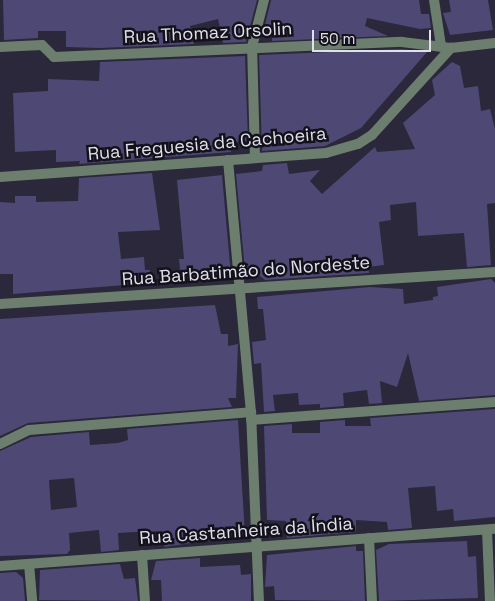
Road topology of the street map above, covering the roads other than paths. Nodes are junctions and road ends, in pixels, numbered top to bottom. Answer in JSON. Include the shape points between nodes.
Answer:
{"nodes":[{"id":1,"x":264,"y":0,"type":"edge"},
{"id":2,"x":434,"y":0,"type":"edge"},
{"id":3,"x":495,"y":43,"type":"edge"},
{"id":4,"x":440,"y":46,"type":"junction"},
{"id":5,"x":252,"y":47,"type":"junction"},
{"id":6,"x":0,"y":48,"type":"edge"},
{"id":7,"x":451,"y":48,"type":"junction"},
{"id":8,"x":255,"y":158,"type":"junction"},
{"id":9,"x":228,"y":160,"type":"junction"},
{"id":10,"x":0,"y":177,"type":"edge"},
{"id":11,"x":495,"y":272,"type":"edge"},
{"id":12,"x":239,"y":286,"type":"junction"},
{"id":13,"x":0,"y":304,"type":"edge"},
{"id":14,"x":495,"y":402,"type":"edge"},
{"id":15,"x":251,"y":416,"type":"junction"},
{"id":16,"x":0,"y":444,"type":"edge"},
{"id":17,"x":491,"y":529,"type":"edge"},
{"id":18,"x":369,"y":538,"type":"junction"},
{"id":19,"x":256,"y":546,"type":"junction"},
{"id":20,"x":142,"y":555,"type":"junction"},
{"id":21,"x":29,"y":564,"type":"junction"},
{"id":22,"x":0,"y":566,"type":"edge"},
{"id":23,"x":32,"y":601,"type":"edge"},
{"id":24,"x":144,"y":601,"type":"edge"},
{"id":25,"x":259,"y":601,"type":"edge"},
{"id":26,"x":372,"y":601,"type":"edge"},
{"id":27,"x":490,"y":601,"type":"edge"}],
"edges":[{"from":1,"to":5,"type":"street"},
{"from":2,"to":4,"type":"street"},
{"from":3,"to":7,"type":"street"},
{"from":4,"to":5,"type":"street","name":"Rua Thomaz Orsolin","via":[[402,42]]},
{"from":4,"to":7,"type":"street","name":"Rua Thomaz Orsolin"},
{"from":5,"to":6,"type":"street","name":"Rua Thomaz Orsolin","via":[[54,57],[42,45]]},
{"from":5,"to":8,"type":"street"},
{"from":7,"to":8,"type":"street","name":"Rua Freguesia da Cachoeira","via":[[372,135],[358,144],[326,153]]},
{"from":8,"to":9,"type":"street","name":"Rua Freguesia da Cachoeira"},
{"from":9,"to":10,"type":"street","name":"Rua Freguesia da Cachoeira"},
{"from":9,"to":12,"type":"street"},
{"from":11,"to":12,"type":"street","name":"Rua Barbatimão do Nordeste"},
{"from":12,"to":13,"type":"street","name":"Rua Barbatimão do Nordeste"},
{"from":12,"to":15,"type":"street"},
{"from":14,"to":15,"type":"street"},
{"from":15,"to":16,"type":"street","via":[[29,430]]},
{"from":15,"to":19,"type":"street"},
{"from":17,"to":18,"type":"street","name":"Rua Castanheira da Índia"},
{"from":17,"to":27,"type":"street"},
{"from":18,"to":19,"type":"street","name":"Rua Castanheira da Índia"},
{"from":18,"to":26,"type":"street"},
{"from":19,"to":20,"type":"street","name":"Rua Castanheira da Índia"},
{"from":19,"to":25,"type":"street"},
{"from":20,"to":21,"type":"street","name":"Rua Castanheira da Índia"},
{"from":20,"to":24,"type":"street"},
{"from":21,"to":22,"type":"street","name":"Rua Castanheira da Índia"},
{"from":21,"to":23,"type":"street"}]}
